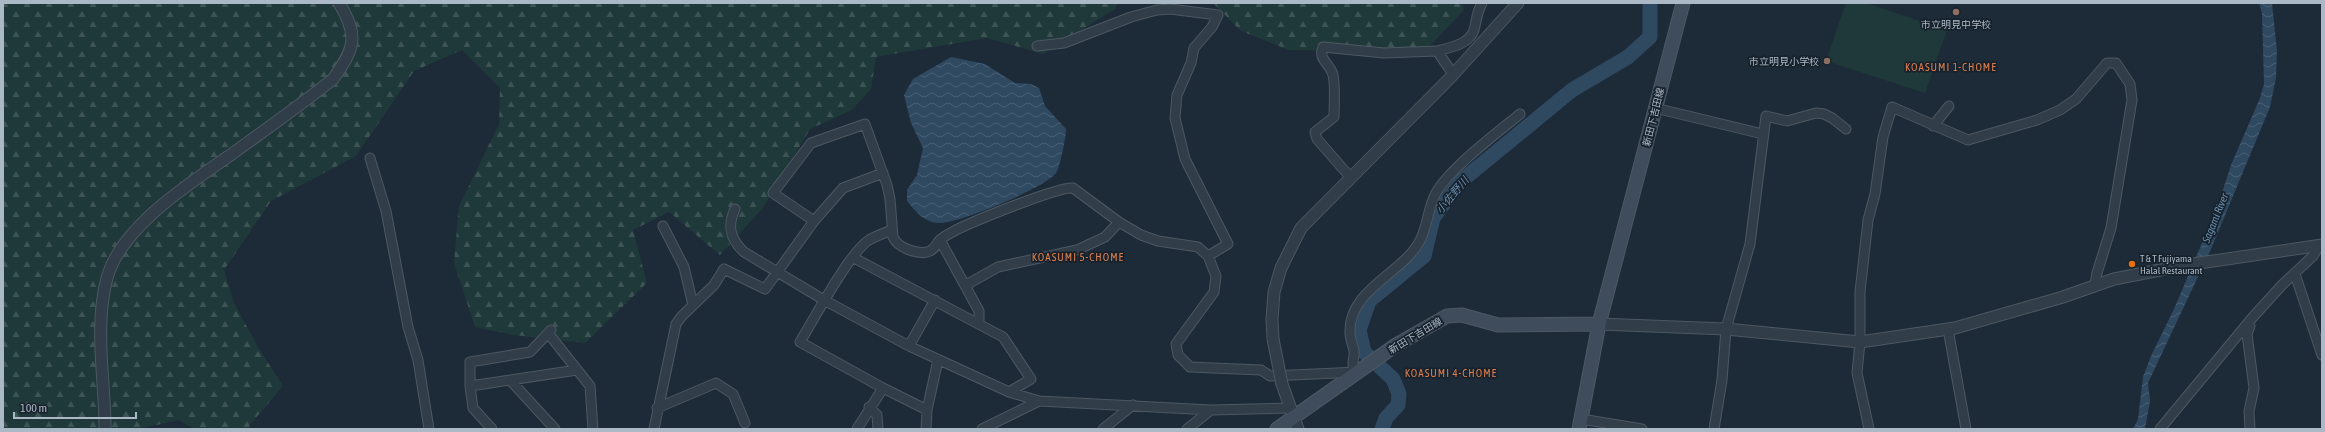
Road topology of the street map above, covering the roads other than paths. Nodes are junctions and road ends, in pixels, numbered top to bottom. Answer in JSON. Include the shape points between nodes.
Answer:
{"nodes":[{"id":1,"x":339,"y":3,"type":"edge"},
{"id":2,"x":1482,"y":3,"type":"edge"},
{"id":3,"x":1518,"y":3,"type":"edge"},
{"id":4,"x":1682,"y":3,"type":"edge"},
{"id":5,"x":1037,"y":46,"type":"dead end"},
{"id":6,"x":1437,"y":51,"type":"junction"},
{"id":7,"x":1453,"y":74,"type":"junction"},
{"id":8,"x":1949,"y":106,"type":"dead end"},
{"id":9,"x":1655,"y":108,"type":"junction"},
{"id":10,"x":1520,"y":114,"type":"dead end"},
{"id":11,"x":1932,"y":126,"type":"junction"},
{"id":12,"x":1846,"y":129,"type":"dead end"},
{"id":13,"x":1763,"y":134,"type":"junction"},
{"id":14,"x":370,"y":158,"type":"dead end"},
{"id":15,"x":883,"y":173,"type":"junction"},
{"id":16,"x":1351,"y":178,"type":"junction"},
{"id":17,"x":735,"y":209,"type":"dead end"},
{"id":18,"x":814,"y":221,"type":"junction"},
{"id":19,"x":1119,"y":222,"type":"junction"},
{"id":20,"x":663,"y":226,"type":"dead end"},
{"id":21,"x":892,"y":230,"type":"junction"},
{"id":22,"x":940,"y":240,"type":"junction"},
{"id":23,"x":2321,"y":245,"type":"edge"},
{"id":24,"x":1208,"y":256,"type":"junction"},
{"id":25,"x":854,"y":258,"type":"junction"},
{"id":26,"x":778,"y":271,"type":"junction"},
{"id":27,"x":2295,"y":274,"type":"junction"},
{"id":28,"x":966,"y":285,"type":"junction"},
{"id":29,"x":2095,"y":286,"type":"junction"},
{"id":30,"x":824,"y":300,"type":"junction"},
{"id":31,"x":935,"y":300,"type":"junction"},
{"id":32,"x":693,"y":305,"type":"junction"},
{"id":33,"x":2252,"y":318,"type":"junction"},
{"id":34,"x":980,"y":324,"type":"junction"},
{"id":35,"x":1599,"y":324,"type":"junction"},
{"id":36,"x":1948,"y":329,"type":"junction"},
{"id":37,"x":1726,"y":330,"type":"junction"},
{"id":38,"x":1860,"y":342,"type":"junction"},
{"id":39,"x":909,"y":346,"type":"junction"},
{"id":40,"x":2322,"y":355,"type":"edge"},
{"id":41,"x":938,"y":360,"type":"junction"},
{"id":42,"x":577,"y":370,"type":"junction"},
{"id":43,"x":1357,"y":371,"type":"junction"},
{"id":44,"x":510,"y":380,"type":"junction"},
{"id":45,"x":470,"y":386,"type":"junction"},
{"id":46,"x":883,"y":388,"type":"junction"},
{"id":47,"x":1009,"y":392,"type":"junction"},
{"id":48,"x":1039,"y":401,"type":"junction"},
{"id":49,"x":1133,"y":405,"type":"junction"},
{"id":50,"x":657,"y":408,"type":"junction"},
{"id":51,"x":869,"y":408,"type":"junction"},
{"id":52,"x":927,"y":410,"type":"junction"},
{"id":53,"x":1212,"y":410,"type":"junction"},
{"id":54,"x":1292,"y":412,"type":"junction"},
{"id":55,"x":745,"y":423,"type":"dead end"},
{"id":56,"x":1580,"y":424,"type":"edge"},
{"id":57,"x":987,"y":428,"type":"edge"},
{"id":58,"x":105,"y":429,"type":"edge"},
{"id":59,"x":428,"y":429,"type":"edge"},
{"id":60,"x":492,"y":429,"type":"edge"},
{"id":61,"x":555,"y":429,"type":"edge"},
{"id":62,"x":593,"y":429,"type":"edge"},
{"id":63,"x":654,"y":429,"type":"edge"},
{"id":64,"x":857,"y":429,"type":"edge"},
{"id":65,"x":878,"y":429,"type":"edge"},
{"id":66,"x":926,"y":429,"type":"edge"},
{"id":67,"x":1103,"y":429,"type":"edge"},
{"id":68,"x":1187,"y":429,"type":"edge"},
{"id":69,"x":1277,"y":429,"type":"edge"},
{"id":70,"x":1298,"y":429,"type":"edge"},
{"id":71,"x":1642,"y":429,"type":"edge"},
{"id":72,"x":1714,"y":429,"type":"edge"},
{"id":73,"x":1869,"y":429,"type":"edge"},
{"id":74,"x":1966,"y":429,"type":"edge"},
{"id":75,"x":2160,"y":429,"type":"edge"},
{"id":76,"x":2250,"y":429,"type":"edge"}],
"edges":[{"from":1,"to":58,"type":"street","via":[[349,19],[352,31],[351,49],[348,58],[333,79],[201,176],[138,229],[118,253],[107,276],[102,300]]},
{"from":2,"to":6,"type":"street","via":[[1476,15],[1472,34],[1465,41]]},
{"from":3,"to":7,"type":"street"},
{"from":4,"to":9,"type":"main road","name":"新田下吉田線"},
{"from":5,"to":24,"type":"street","via":[[1064,43],[1131,17],[1157,10],[1218,15],[1212,27],[1194,48],[1175,106],[1177,130],[1185,159],[1228,244]]},
{"from":6,"to":7,"type":"street"},
{"from":6,"to":16,"type":"street","via":[[1384,54],[1323,47],[1323,61],[1333,74],[1334,117],[1315,132],[1317,139]]},
{"from":7,"to":16,"type":"street"},
{"from":8,"to":11,"type":"street"},
{"from":9,"to":13,"type":"street"},
{"from":9,"to":35,"type":"main road","name":"新田下吉田線"},
{"from":10,"to":43,"type":"street","via":[[1482,144],[1436,192],[1418,245],[1393,272],[1361,298],[1350,333],[1355,353],[1351,362]]},
{"from":11,"to":29,"type":"street","via":[[1968,140],[2037,120],[2060,110],[2076,99],[2107,63],[2116,63],[2130,84],[2132,100],[2111,228]]},
{"from":11,"to":38,"type":"street","via":[[1892,107],[1883,137],[1875,194],[1868,220],[1860,292]]},
{"from":12,"to":13,"type":"street","via":[[1824,114],[1816,113],[1787,121],[1766,116]]},
{"from":13,"to":37,"type":"street","via":[[1750,244]]},
{"from":14,"to":59,"type":"street","via":[[386,211],[408,327],[418,360]]},
{"from":15,"to":18,"type":"street","via":[[843,188]]},
{"from":15,"to":18,"type":"street","via":[[865,124],[810,143],[773,193]]},
{"from":15,"to":21,"type":"street","via":[[890,199]]},
{"from":16,"to":54,"type":"street","bridge":true,"via":[[1301,228],[1281,268],[1274,292],[1273,339],[1282,384]]},
{"from":17,"to":26,"type":"street","via":[[730,226],[734,240],[744,252]]},
{"from":18,"to":26,"type":"street"},
{"from":19,"to":22,"type":"street","via":[[1075,189],[1067,188],[975,222]]},
{"from":19,"to":24,"type":"street","via":[[1153,240],[1198,246]]},
{"from":19,"to":28,"type":"street","via":[[1105,237],[1078,250],[998,267]]},
{"from":20,"to":32,"type":"street","via":[[684,267]]},
{"from":21,"to":22,"type":"street","via":[[895,242],[912,250],[928,252]]},
{"from":21,"to":25,"type":"street","via":[[868,241]]},
{"from":22,"to":28,"type":"street"},
{"from":23,"to":27,"type":"street","via":[[2314,256]]},
{"from":23,"to":29,"type":"street","via":[[2186,265],[2114,279]]},
{"from":24,"to":43,"type":"street","via":[[1216,276],[1214,292],[1176,344],[1178,355],[1190,367],[1262,370],[1270,376]]},
{"from":25,"to":30,"type":"street"},
{"from":25,"to":31,"type":"street"},
{"from":26,"to":30,"type":"street"},
{"from":26,"to":32,"type":"street","via":[[765,289],[724,269],[714,285]]},
{"from":27,"to":33,"type":"street"},
{"from":27,"to":40,"type":"street"},
{"from":28,"to":34,"type":"street","via":[[979,311]]},
{"from":29,"to":36,"type":"street"},
{"from":30,"to":39,"type":"street"},
{"from":30,"to":46,"type":"street","via":[[800,342]]},
{"from":31,"to":34,"type":"street"},
{"from":31,"to":39,"type":"street"},
{"from":32,"to":50,"type":"street","via":[[676,324]]},
{"from":33,"to":75,"type":"street"},
{"from":33,"to":76,"type":"street","via":[[2247,334],[2254,388],[2249,410]]},
{"from":34,"to":47,"type":"street","via":[[1003,337],[1031,379]]},
{"from":35,"to":37,"type":"street"},
{"from":35,"to":43,"type":"main road","name":"新田下吉田線","via":[[1504,325],[1462,315],[1447,316]]},
{"from":35,"to":56,"type":"main road","name":"新田下吉田線"},
{"from":36,"to":38,"type":"street"},
{"from":36,"to":74,"type":"street"},
{"from":37,"to":38,"type":"street"},
{"from":37,"to":72,"type":"street","via":[[1722,380]]},
{"from":38,"to":73,"type":"street","via":[[1857,374]]},
{"from":39,"to":41,"type":"street"},
{"from":41,"to":47,"type":"street"},
{"from":41,"to":52,"type":"street"},
{"from":42,"to":44,"type":"street"},
{"from":42,"to":45,"type":"street","via":[[549,332],[530,352],[470,362]]},
{"from":42,"to":62,"type":"street","via":[[590,386]]},
{"from":43,"to":54,"type":"main road","name":"新田下吉田線"},
{"from":44,"to":45,"type":"street"},
{"from":44,"to":61,"type":"street"},
{"from":45,"to":60,"type":"street","via":[[473,408]]},
{"from":46,"to":51,"type":"street"},
{"from":46,"to":52,"type":"street"},
{"from":47,"to":48,"type":"street"},
{"from":48,"to":49,"type":"street"},
{"from":48,"to":57,"type":"street"},
{"from":49,"to":53,"type":"street"},
{"from":49,"to":67,"type":"street"},
{"from":50,"to":55,"type":"street","via":[[716,383],[733,394]]},
{"from":50,"to":63,"type":"street"},
{"from":51,"to":64,"type":"street"},
{"from":51,"to":65,"type":"street","via":[[877,415]]},
{"from":52,"to":66,"type":"street"},
{"from":53,"to":54,"type":"street"},
{"from":53,"to":68,"type":"street"},
{"from":54,"to":69,"type":"main road","name":"新田下吉田線"},
{"from":54,"to":70,"type":"street"},
{"from":56,"to":71,"type":"street"}]}
